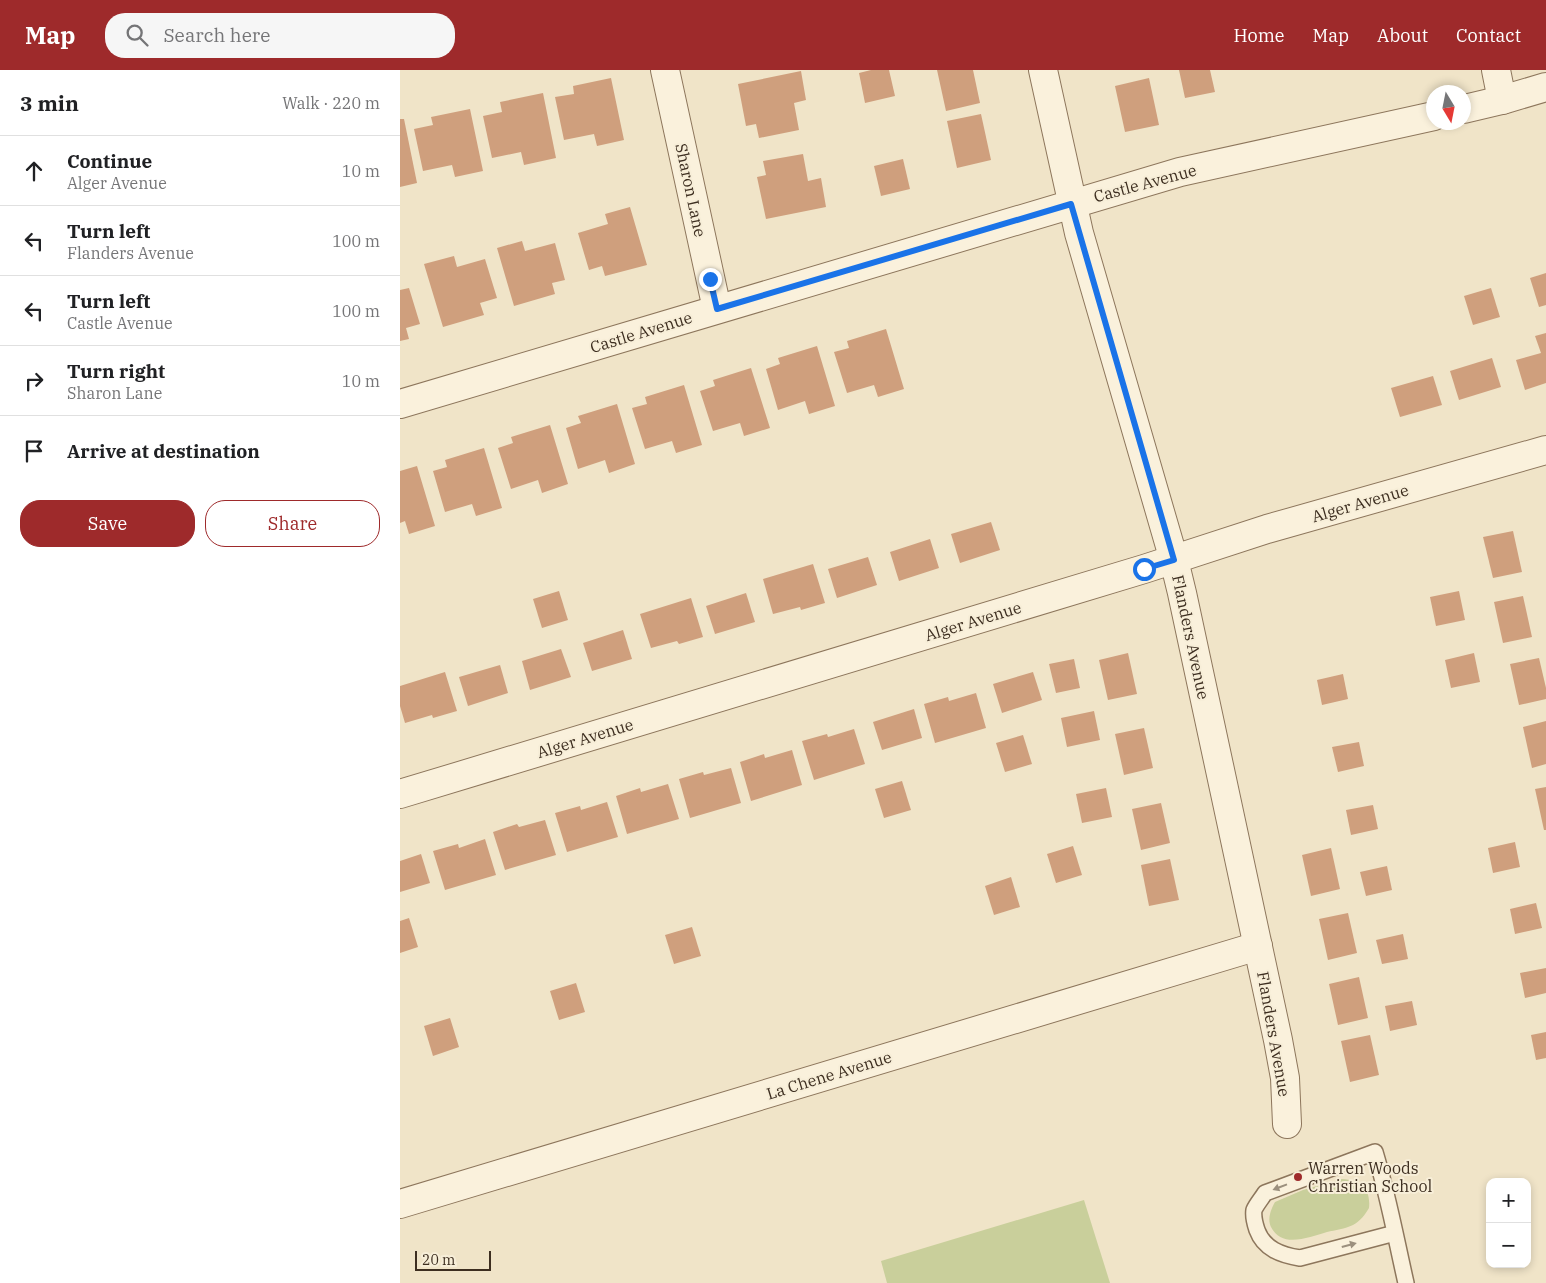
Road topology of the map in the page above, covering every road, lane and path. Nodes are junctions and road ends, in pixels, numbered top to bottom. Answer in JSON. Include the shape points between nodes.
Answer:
{"nodes":[{"id":1,"x":665,"y":70,"type":"edge"},
{"id":2,"x":1043,"y":70,"type":"edge"},
{"id":3,"x":1496,"y":70,"type":"edge"},
{"id":4,"x":1546,"y":87,"type":"edge"},
{"id":5,"x":1502,"y":100,"type":"junction"},
{"id":6,"x":1471,"y":107,"type":"edge"},
{"id":7,"x":1426,"y":118,"type":"edge"},
{"id":8,"x":1071,"y":204,"type":"junction"},
{"id":9,"x":717,"y":309,"type":"junction"},
{"id":10,"x":400,"y":404,"type":"edge"},
{"id":11,"x":1546,"y":450,"type":"edge"},
{"id":12,"x":1174,"y":560,"type":"junction"},
{"id":13,"x":400,"y":794,"type":"edge"},
{"id":14,"x":1258,"y":946,"type":"junction"},
{"id":15,"x":1286,"y":1124,"type":"dead end"},
{"id":16,"x":400,"y":1204,"type":"edge"},
{"id":17,"x":1395,"y":1233,"type":"junction"},
{"id":18,"x":1406,"y":1283,"type":"edge"}],
"edges":[{"from":1,"to":9,"type":"street","name":"Sharon Lane"},
{"from":2,"to":8,"type":"street","name":"Flanders Avenue"},
{"from":3,"to":5,"type":"street"},
{"from":4,"to":5,"type":"street"},
{"from":5,"to":6,"type":"street"},
{"from":7,"to":8,"type":"street","name":"Castle Avenue","via":[[1180,172]]},
{"from":8,"to":9,"type":"street","name":"Castle Avenue"},
{"from":8,"to":12,"type":"street","name":"Flanders Avenue"},
{"from":9,"to":10,"type":"street","name":"Castle Avenue"},
{"from":11,"to":12,"type":"street","name":"Alger Avenue","via":[[1267,529]]},
{"from":12,"to":13,"type":"street","name":"Alger Avenue"},
{"from":12,"to":14,"type":"street","name":"Flanders Avenue"},
{"from":14,"to":15,"type":"street","name":"Flanders Avenue","via":[[1285,1078]]},
{"from":14,"to":16,"type":"street","name":"La Chene Avenue"},
{"from":17,"to":17,"type":"lane","one_way":true,"via":[[1375,1152],[1265,1193],[1254,1210],[1254,1224],[1260,1239],[1284,1256],[1300,1258]]},
{"from":17,"to":18,"type":"lane"}]}
